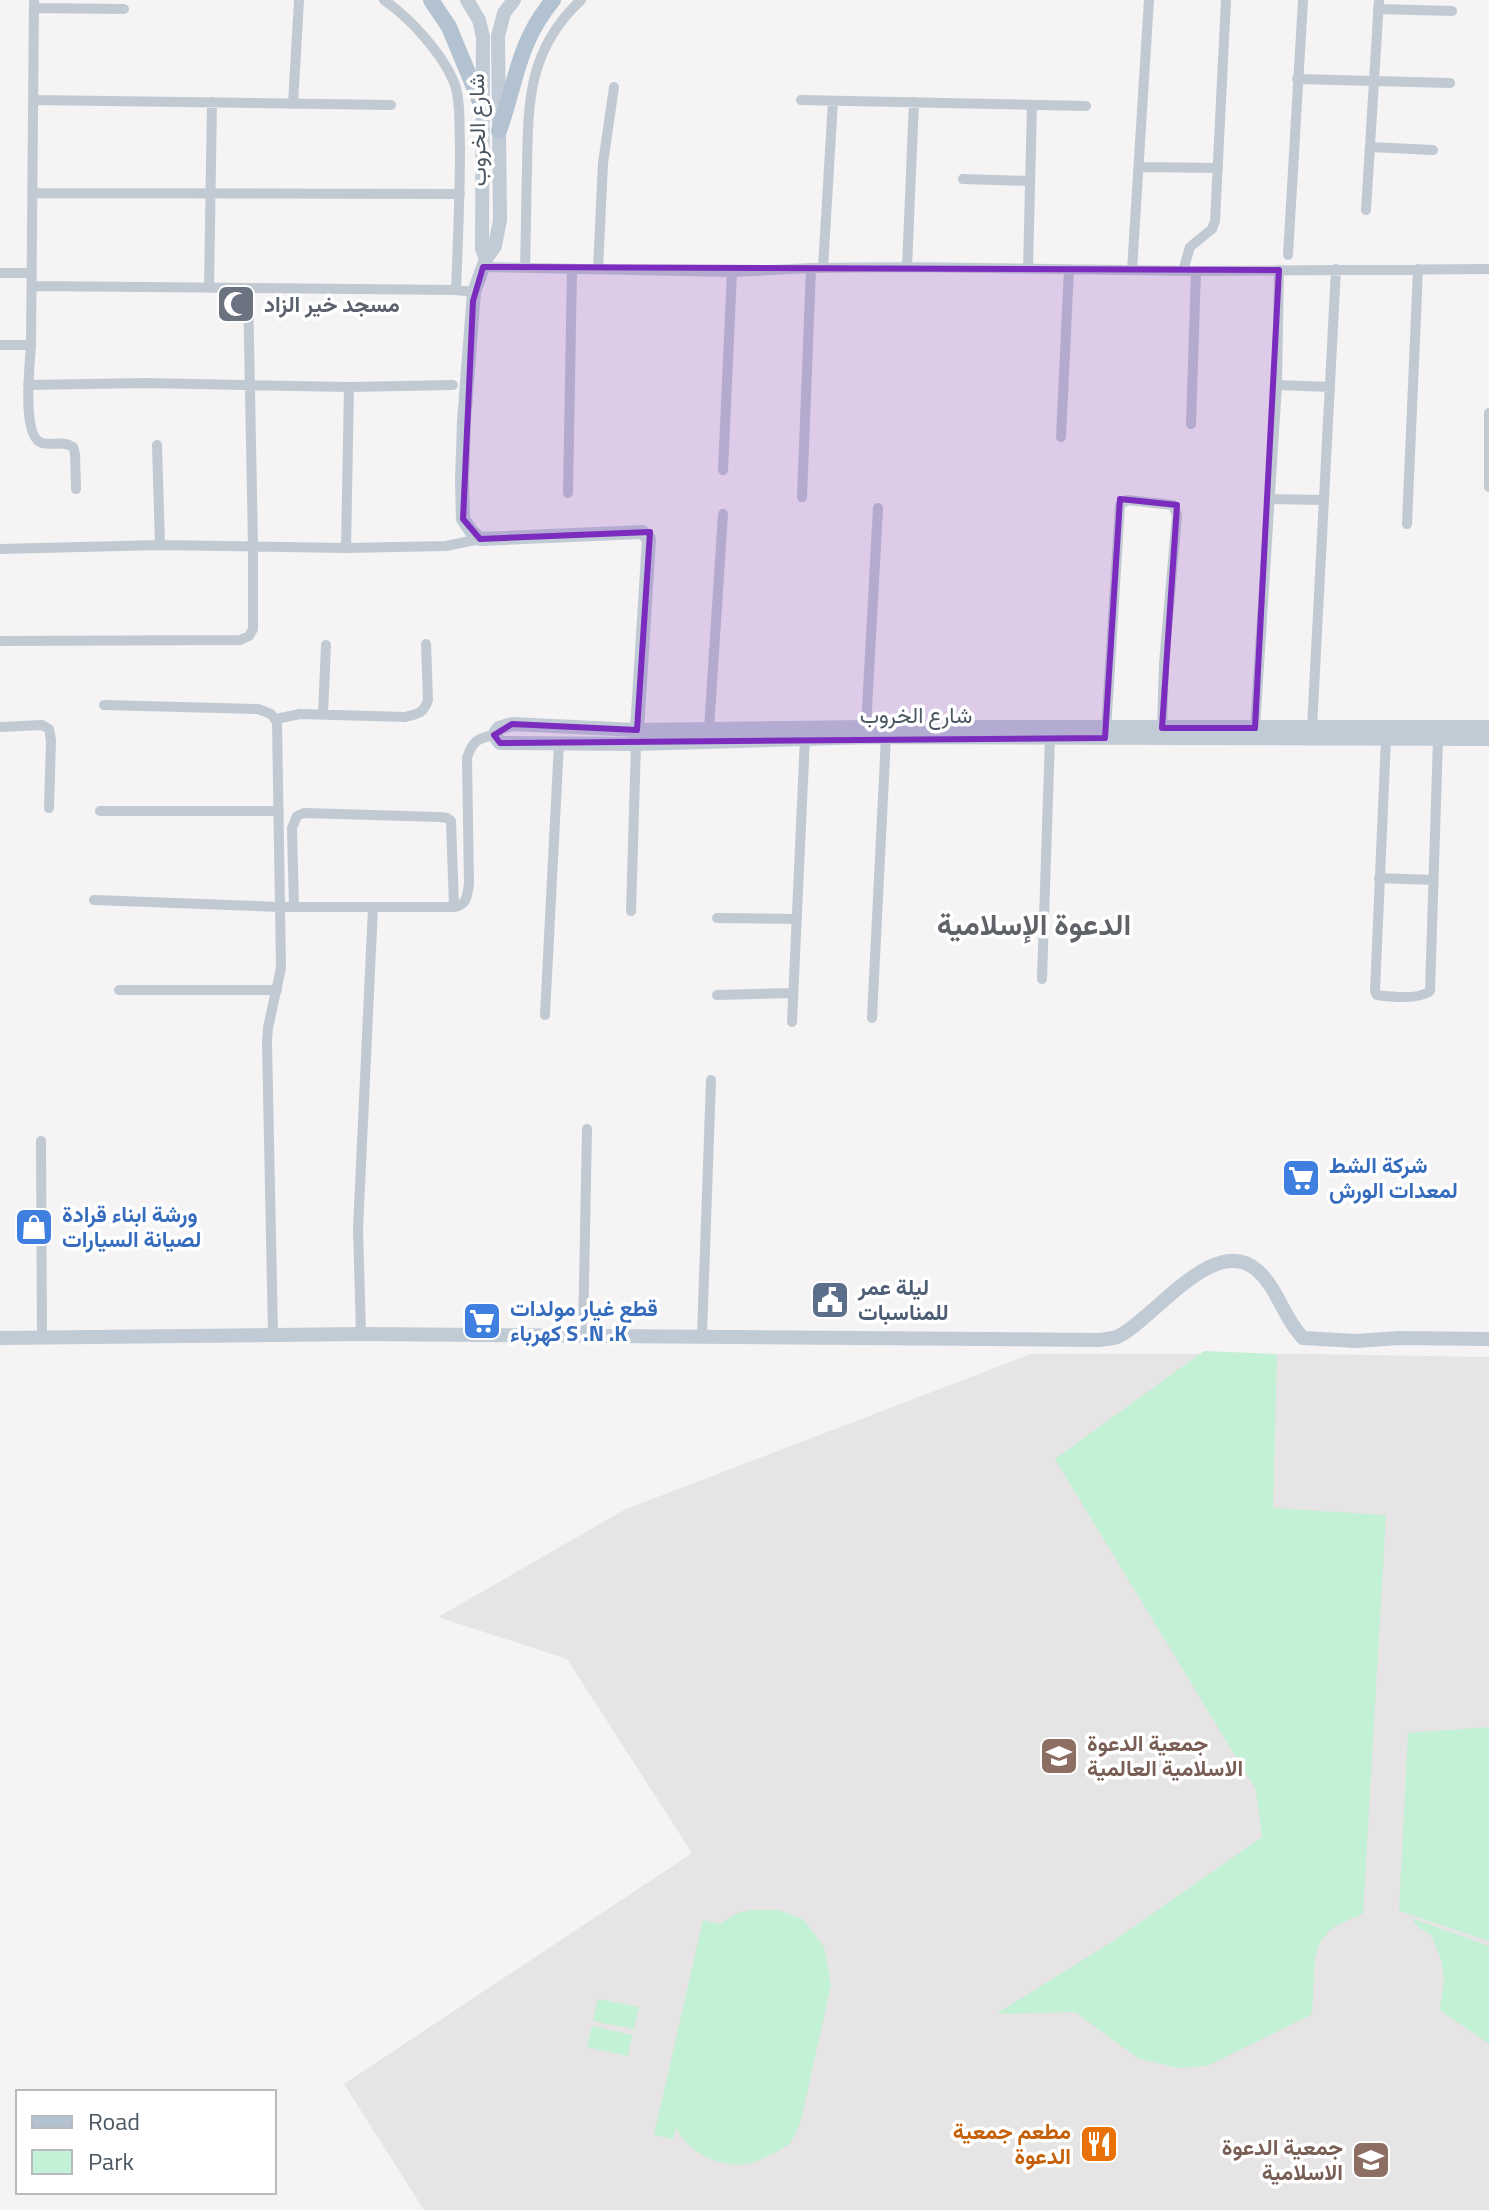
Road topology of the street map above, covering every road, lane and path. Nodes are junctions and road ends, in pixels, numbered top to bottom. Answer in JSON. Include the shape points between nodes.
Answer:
{"nodes":[{"id":1,"x":299,"y":0,"type":"edge"},
{"id":2,"x":384,"y":0,"type":"edge"},
{"id":3,"x":431,"y":0,"type":"edge"},
{"id":4,"x":467,"y":0,"type":"edge"},
{"id":5,"x":514,"y":0,"type":"edge"},
{"id":6,"x":553,"y":0,"type":"edge"},
{"id":7,"x":581,"y":0,"type":"edge"},
{"id":8,"x":1149,"y":0,"type":"edge"},
{"id":9,"x":1226,"y":0,"type":"edge"},
{"id":10,"x":1303,"y":0,"type":"edge"},
{"id":11,"x":34,"y":4,"type":"edge"},
{"id":12,"x":1379,"y":5,"type":"edge"},
{"id":13,"x":124,"y":9,"type":"dead end"},
{"id":14,"x":1452,"y":11,"type":"dead end"},
{"id":15,"x":1297,"y":79,"type":"junction"},
{"id":16,"x":1374,"y":81,"type":"junction"},
{"id":17,"x":1450,"y":83,"type":"dead end"},
{"id":18,"x":614,"y":87,"type":"dead end"},
{"id":19,"x":33,"y":100,"type":"junction"},
{"id":20,"x":801,"y":100,"type":"dead end"},
{"id":21,"x":833,"y":101,"type":"junction"},
{"id":22,"x":212,"y":102,"type":"junction"},
{"id":23,"x":914,"y":102,"type":"junction"},
{"id":24,"x":293,"y":104,"type":"junction"},
{"id":25,"x":391,"y":105,"type":"dead end"},
{"id":26,"x":1032,"y":105,"type":"junction"},
{"id":27,"x":1086,"y":106,"type":"dead end"},
{"id":28,"x":483,"y":109,"type":"junction"},
{"id":29,"x":499,"y":131,"type":"junction"},
{"id":30,"x":1370,"y":147,"type":"junction"},
{"id":31,"x":1433,"y":150,"type":"dead end"},
{"id":32,"x":1140,"y":167,"type":"junction"},
{"id":33,"x":1218,"y":168,"type":"junction"},
{"id":34,"x":963,"y":179,"type":"dead end"},
{"id":35,"x":1030,"y":181,"type":"junction"},
{"id":36,"x":32,"y":193,"type":"junction"},
{"id":37,"x":211,"y":194,"type":"junction"},
{"id":38,"x":460,"y":194,"type":"junction"},
{"id":39,"x":1366,"y":210,"type":"dead end"},
{"id":40,"x":1288,"y":255,"type":"dead end"},
{"id":41,"x":484,"y":263,"type":"junction"},
{"id":42,"x":907,"y":267,"type":"junction"},
{"id":43,"x":525,"y":268,"type":"junction"},
{"id":44,"x":817,"y":268,"type":"junction"},
{"id":45,"x":572,"y":269,"type":"junction"},
{"id":46,"x":598,"y":269,"type":"junction"},
{"id":47,"x":1028,"y":269,"type":"junction"},
{"id":48,"x":1069,"y":269,"type":"junction"},
{"id":49,"x":1336,"y":269,"type":"junction"},
{"id":50,"x":1418,"y":269,"type":"junction"},
{"id":51,"x":1489,"y":269,"type":"edge"},
{"id":52,"x":1132,"y":270,"type":"junction"},
{"id":53,"x":1279,"y":270,"type":"junction"},
{"id":54,"x":1183,"y":271,"type":"junction"},
{"id":55,"x":1196,"y":271,"type":"junction"},
{"id":56,"x":732,"y":272,"type":"junction"},
{"id":57,"x":0,"y":273,"type":"edge"},
{"id":58,"x":32,"y":273,"type":"junction"},
{"id":59,"x":32,"y":286,"type":"junction"},
{"id":60,"x":209,"y":288,"type":"junction"},
{"id":61,"x":248,"y":289,"type":"junction"},
{"id":62,"x":456,"y":290,"type":"junction"},
{"id":63,"x":474,"y":292,"type":"junction"},
{"id":64,"x":0,"y":345,"type":"edge"},
{"id":65,"x":31,"y":345,"type":"junction"},
{"id":66,"x":251,"y":383,"type":"junction"},
{"id":67,"x":28,"y":385,"type":"junction"},
{"id":68,"x":453,"y":385,"type":"dead end"},
{"id":69,"x":1277,"y":385,"type":"junction"},
{"id":70,"x":349,"y":387,"type":"junction"},
{"id":71,"x":1330,"y":387,"type":"junction"},
{"id":72,"x":1489,"y":413,"type":"edge"},
{"id":73,"x":1191,"y":424,"type":"dead end"},
{"id":74,"x":1061,"y":437,"type":"dead end"},
{"id":75,"x":157,"y":445,"type":"dead end"},
{"id":76,"x":723,"y":470,"type":"dead end"},
{"id":77,"x":1489,"y":487,"type":"edge"},
{"id":78,"x":76,"y":489,"type":"dead end"},
{"id":79,"x":568,"y":493,"type":"dead end"},
{"id":80,"x":802,"y":497,"type":"dead end"},
{"id":81,"x":1269,"y":499,"type":"junction"},
{"id":82,"x":1324,"y":500,"type":"junction"},
{"id":83,"x":878,"y":508,"type":"dead end"},
{"id":84,"x":723,"y":514,"type":"dead end"},
{"id":85,"x":1407,"y":524,"type":"dead end"},
{"id":86,"x":480,"y":539,"type":"junction"},
{"id":87,"x":160,"y":545,"type":"junction"},
{"id":88,"x":253,"y":546,"type":"junction"},
{"id":89,"x":346,"y":548,"type":"junction"},
{"id":90,"x":0,"y":549,"type":"edge"},
{"id":91,"x":0,"y":641,"type":"edge"},
{"id":92,"x":426,"y":644,"type":"dead end"},
{"id":93,"x":326,"y":645,"type":"dead end"},
{"id":94,"x":104,"y":705,"type":"dead end"},
{"id":95,"x":323,"y":714,"type":"junction"},
{"id":96,"x":276,"y":719,"type":"junction"},
{"id":97,"x":0,"y":727,"type":"edge"},
{"id":98,"x":866,"y":727,"type":"junction"},
{"id":99,"x":1489,"y":727,"type":"edge"},
{"id":100,"x":1162,"y":728,"type":"junction"},
{"id":101,"x":1255,"y":728,"type":"junction"},
{"id":102,"x":1312,"y":728,"type":"junction"},
{"id":103,"x":709,"y":729,"type":"junction"},
{"id":104,"x":1106,"y":733,"type":"junction"},
{"id":105,"x":494,"y":735,"type":"junction"},
{"id":106,"x":636,"y":737,"type":"junction"},
{"id":107,"x":886,"y":737,"type":"junction"},
{"id":108,"x":1050,"y":737,"type":"junction"},
{"id":109,"x":805,"y":738,"type":"junction"},
{"id":110,"x":1386,"y":739,"type":"junction"},
{"id":111,"x":1438,"y":739,"type":"junction"},
{"id":112,"x":1489,"y":739,"type":"edge"},
{"id":113,"x":559,"y":743,"type":"junction"},
{"id":114,"x":49,"y":808,"type":"dead end"},
{"id":115,"x":100,"y":811,"type":"dead end"},
{"id":116,"x":279,"y":811,"type":"junction"},
{"id":117,"x":1379,"y":878,"type":"junction"},
{"id":118,"x":1433,"y":880,"type":"junction"},
{"id":119,"x":94,"y":900,"type":"dead end"},
{"id":120,"x":281,"y":907,"type":"junction"},
{"id":121,"x":294,"y":907,"type":"junction"},
{"id":122,"x":373,"y":907,"type":"junction"},
{"id":123,"x":454,"y":907,"type":"junction"},
{"id":124,"x":631,"y":911,"type":"dead end"},
{"id":125,"x":717,"y":918,"type":"dead end"},
{"id":126,"x":796,"y":919,"type":"junction"},
{"id":127,"x":1042,"y":979,"type":"dead end"},
{"id":128,"x":119,"y":990,"type":"dead end"},
{"id":129,"x":277,"y":990,"type":"junction"},
{"id":130,"x":793,"y":993,"type":"junction"},
{"id":131,"x":717,"y":995,"type":"dead end"},
{"id":132,"x":545,"y":1015,"type":"dead end"},
{"id":133,"x":872,"y":1018,"type":"dead end"},
{"id":134,"x":792,"y":1022,"type":"dead end"},
{"id":135,"x":711,"y":1080,"type":"dead end"},
{"id":136,"x":587,"y":1129,"type":"dead end"},
{"id":137,"x":41,"y":1141,"type":"dead end"},
{"id":138,"x":361,"y":1334,"type":"junction"},
{"id":139,"x":273,"y":1335,"type":"junction"},
{"id":140,"x":702,"y":1335,"type":"junction"},
{"id":141,"x":583,"y":1336,"type":"junction"},
{"id":142,"x":0,"y":1338,"type":"edge"},
{"id":143,"x":42,"y":1338,"type":"junction"},
{"id":144,"x":1489,"y":1339,"type":"edge"}],
"edges":[{"from":1,"to":24,"type":"street"},
{"from":2,"to":38,"type":"street","via":[[438,55],[455,87]]},
{"from":3,"to":28,"type":"main road","via":[[454,36]]},
{"from":4,"to":28,"type":"main road","name":"شارع الخروب","via":[[483,37]]},
{"from":5,"to":29,"type":"main road","name":"شارع الخروب","via":[[498,36]]},
{"from":6,"to":29,"type":"main road","via":[[521,55]]},
{"from":7,"to":43,"type":"street","via":[[554,34],[532,82]]},
{"from":8,"to":32,"type":"street"},
{"from":9,"to":33,"type":"street"},
{"from":10,"to":15,"type":"street"},
{"from":11,"to":13,"type":"street"},
{"from":11,"to":19,"type":"street"},
{"from":12,"to":14,"type":"street"},
{"from":12,"to":16,"type":"street"},
{"from":15,"to":16,"type":"street"},
{"from":15,"to":40,"type":"street"},
{"from":16,"to":17,"type":"street"},
{"from":16,"to":30,"type":"street"},
{"from":18,"to":46,"type":"street","via":[[603,163]]},
{"from":19,"to":22,"type":"street"},
{"from":19,"to":36,"type":"street"},
{"from":20,"to":21,"type":"street"},
{"from":21,"to":23,"type":"street"},
{"from":21,"to":44,"type":"street"},
{"from":22,"to":24,"type":"street"},
{"from":22,"to":37,"type":"street"},
{"from":23,"to":26,"type":"street"},
{"from":23,"to":42,"type":"street"},
{"from":24,"to":25,"type":"street"},
{"from":26,"to":27,"type":"street"},
{"from":26,"to":35,"type":"street"},
{"from":28,"to":41,"type":"main road","name":"شارع الخروب"},
{"from":29,"to":41,"type":"main road","name":"شارع الخروب","via":[[499,230]]},
{"from":30,"to":31,"type":"street"},
{"from":30,"to":39,"type":"street"},
{"from":32,"to":33,"type":"street"},
{"from":32,"to":52,"type":"street"},
{"from":33,"to":54,"type":"street","via":[[1214,225],[1190,247]]},
{"from":34,"to":35,"type":"street"},
{"from":35,"to":47,"type":"street"},
{"from":36,"to":37,"type":"street"},
{"from":36,"to":58,"type":"street"},
{"from":37,"to":38,"type":"street"},
{"from":37,"to":60,"type":"street"},
{"from":38,"to":62,"type":"street"},
{"from":41,"to":43,"type":"street"},
{"from":41,"to":63,"type":"main road","name":"شارع الخروب"},
{"from":42,"to":44,"type":"street"},
{"from":42,"to":47,"type":"street"},
{"from":43,"to":45,"type":"street"},
{"from":44,"to":56,"type":"street"},
{"from":44,"to":80,"type":"street"},
{"from":45,"to":46,"type":"street"},
{"from":45,"to":79,"type":"street"},
{"from":46,"to":56,"type":"street"},
{"from":47,"to":48,"type":"street"},
{"from":48,"to":52,"type":"street"},
{"from":48,"to":74,"type":"street"},
{"from":49,"to":50,"type":"street"},
{"from":49,"to":53,"type":"street"},
{"from":49,"to":71,"type":"street"},
{"from":50,"to":51,"type":"street"},
{"from":50,"to":85,"type":"street"},
{"from":52,"to":54,"type":"street"},
{"from":53,"to":55,"type":"street"},
{"from":53,"to":69,"type":"street"},
{"from":54,"to":55,"type":"street"},
{"from":55,"to":73,"type":"street"},
{"from":56,"to":76,"type":"street"},
{"from":57,"to":58,"type":"street"},
{"from":58,"to":59,"type":"street"},
{"from":59,"to":60,"type":"street"},
{"from":59,"to":65,"type":"street"},
{"from":60,"to":61,"type":"street"},
{"from":61,"to":62,"type":"street"},
{"from":61,"to":66,"type":"street"},
{"from":62,"to":63,"type":"street"},
{"from":63,"to":86,"type":"main road","name":"شارع الخروب","via":[[462,481],[463,519]]},
{"from":64,"to":65,"type":"street"},
{"from":65,"to":67,"type":"street"},
{"from":66,"to":67,"type":"street"},
{"from":66,"to":70,"type":"street"},
{"from":66,"to":88,"type":"street"},
{"from":67,"to":78,"type":"street","via":[[32,433],[43,443],[73,447]]},
{"from":68,"to":70,"type":"street"},
{"from":69,"to":71,"type":"street"},
{"from":69,"to":81,"type":"street"},
{"from":70,"to":89,"type":"street"},
{"from":71,"to":82,"type":"street"},
{"from":72,"to":77,"type":"street"},
{"from":75,"to":87,"type":"street"},
{"from":81,"to":82,"type":"street"},
{"from":81,"to":101,"type":"street"},
{"from":82,"to":102,"type":"street"},
{"from":83,"to":98,"type":"street"},
{"from":84,"to":103,"type":"street"},
{"from":86,"to":89,"type":"street","via":[[446,546]]},
{"from":86,"to":106,"type":"main road","via":[[642,532],[648,536]]},
{"from":87,"to":88,"type":"street"},
{"from":87,"to":90,"type":"street"},
{"from":88,"to":89,"type":"street"},
{"from":88,"to":91,"type":"street","via":[[253,629],[245,639]]},
{"from":92,"to":95,"type":"street","via":[[428,700],[420,713]]},
{"from":93,"to":95,"type":"street"},
{"from":94,"to":96,"type":"street","via":[[258,709]]},
{"from":95,"to":96,"type":"street"},
{"from":96,"to":116,"type":"street"},
{"from":97,"to":114,"type":"street","via":[[49,729]]},
{"from":98,"to":103,"type":"main road","name":"شارع الخروب"},
{"from":98,"to":104,"type":"main road","name":"شارع الخروب"},
{"from":99,"to":102,"type":"main road","name":"شارع الخروب"},
{"from":100,"to":101,"type":"main road","name":"شارع الخروب"},
{"from":100,"to":104,"type":"main road","name":"شارع الخروب"},
{"from":100,"to":104,"type":"street","via":[[1177,515],[1173,505],[1127,500],[1120,505]]},
{"from":101,"to":102,"type":"main road","name":"شارع الخروب"},
{"from":103,"to":106,"type":"main road","name":"شارع الخروب"},
{"from":104,"to":108,"type":"main road","name":"شارع الخروب"},
{"from":104,"to":110,"type":"main road","name":"شارع الخروب"},
{"from":105,"to":106,"type":"main road","name":"شارع الخروب","via":[[512,724]]},
{"from":105,"to":113,"type":"main road","name":"شارع الخروب","via":[[508,744]]},
{"from":105,"to":123,"type":"street","via":[[478,739],[467,758],[469,884],[467,899]]},
{"from":106,"to":109,"type":"main road","name":"شارع الخروب"},
{"from":106,"to":113,"type":"main road","name":"شارع الخروب"},
{"from":106,"to":124,"type":"street"},
{"from":107,"to":108,"type":"main road","name":"شارع الخروب"},
{"from":107,"to":109,"type":"main road","name":"شارع الخروب"},
{"from":107,"to":133,"type":"street"},
{"from":108,"to":127,"type":"street"},
{"from":109,"to":126,"type":"street"},
{"from":110,"to":111,"type":"main road","name":"شارع الخروب"},
{"from":110,"to":117,"type":"street"},
{"from":111,"to":112,"type":"main road","name":"شارع الخروب"},
{"from":111,"to":118,"type":"street"},
{"from":113,"to":132,"type":"street"},
{"from":115,"to":116,"type":"street"},
{"from":116,"to":120,"type":"street"},
{"from":117,"to":118,"type":"street"},
{"from":117,"to":118,"type":"street","via":[[1379,996],[1430,991]]},
{"from":119,"to":120,"type":"street"},
{"from":120,"to":121,"type":"street"},
{"from":120,"to":129,"type":"street"},
{"from":121,"to":122,"type":"street"},
{"from":121,"to":123,"type":"street","via":[[292,828],[304,813],[447,818]]},
{"from":122,"to":123,"type":"street"},
{"from":122,"to":138,"type":"street","via":[[358,1229]]},
{"from":125,"to":126,"type":"street"},
{"from":126,"to":130,"type":"street"},
{"from":128,"to":129,"type":"street"},
{"from":129,"to":139,"type":"street","via":[[267,1042]]},
{"from":130,"to":131,"type":"street"},
{"from":130,"to":134,"type":"street"},
{"from":135,"to":140,"type":"street"},
{"from":136,"to":141,"type":"street"},
{"from":137,"to":143,"type":"street"},
{"from":138,"to":139,"type":"main road"},
{"from":138,"to":141,"type":"main road"},
{"from":139,"to":143,"type":"main road"},
{"from":140,"to":141,"type":"main road"},
{"from":140,"to":144,"type":"main road","via":[[1115,1338],[1208,1268],[1240,1261],[1259,1272],[1303,1338]]},
{"from":142,"to":143,"type":"main road"}]}
